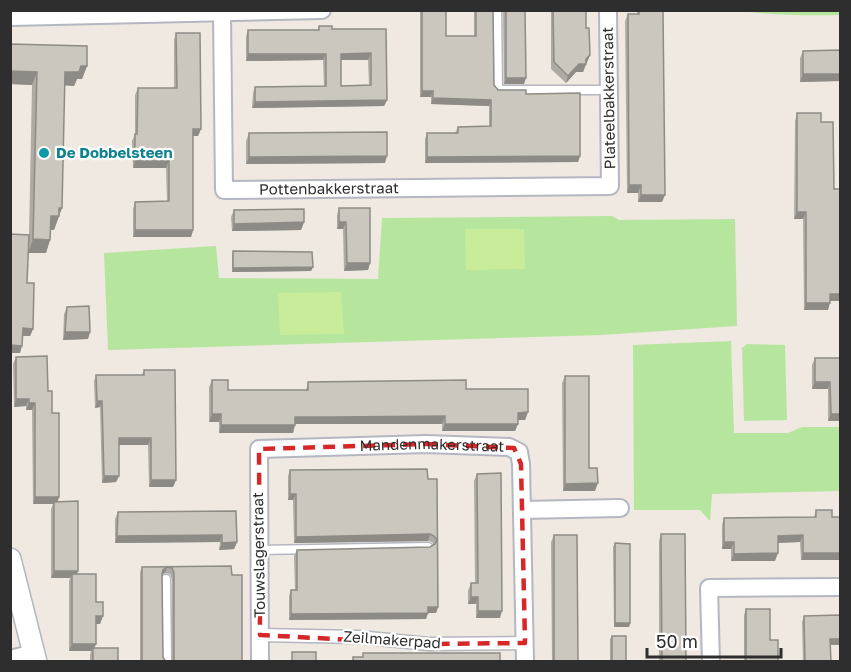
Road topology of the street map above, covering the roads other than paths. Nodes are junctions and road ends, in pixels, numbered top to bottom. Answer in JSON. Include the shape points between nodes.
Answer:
{"nodes":[{"id":1,"x":321,"y":10,"type":"edge"},
{"id":2,"x":497,"y":10,"type":"edge"},
{"id":3,"x":608,"y":10,"type":"edge"},
{"id":4,"x":222,"y":13,"type":"junction"},
{"id":5,"x":10,"y":17,"type":"edge"},
{"id":6,"x":609,"y":90,"type":"junction"},
{"id":7,"x":610,"y":186,"type":"joint"},
{"id":8,"x":259,"y":449,"type":"joint"},
{"id":9,"x":620,"y":508,"type":"dead end"},
{"id":10,"x":522,"y":510,"type":"junction"},
{"id":11,"x":428,"y":547,"type":"edge"},
{"id":12,"x":259,"y":550,"type":"junction"},
{"id":13,"x":10,"y":559,"type":"edge"},
{"id":14,"x":166,"y":579,"type":"dead end"},
{"id":15,"x":840,"y":586,"type":"edge"},
{"id":16,"x":260,"y":634,"type":"junction"},
{"id":17,"x":525,"y":643,"type":"junction"},
{"id":18,"x":35,"y":657,"type":"edge"},
{"id":19,"x":10,"y":659,"type":"edge"},
{"id":20,"x":167,"y":662,"type":"edge"},
{"id":21,"x":260,"y":662,"type":"edge"},
{"id":22,"x":525,"y":662,"type":"edge"},
{"id":23,"x":711,"y":662,"type":"edge"}],
"edges":[{"from":1,"to":4,"type":"street"},
{"from":2,"to":6,"type":"lane","via":[[498,90]]},
{"from":3,"to":6,"type":"street","name":"Plateelbakkerstraat"},
{"from":4,"to":5,"type":"street"},
{"from":4,"to":7,"type":"street","name":"Pottenbakkerstraat","via":[[224,189]]},
{"from":6,"to":7,"type":"street","name":"Plateelbakkerstraat"},
{"from":8,"to":10,"type":"street","name":"Mandenmakerstraat","via":[[426,444],[514,448],[521,458]]},
{"from":8,"to":12,"type":"street","name":"Touwslagerstraat"},
{"from":9,"to":10,"type":"street"},
{"from":10,"to":17,"type":"street"},
{"from":11,"to":12,"type":"lane"},
{"from":12,"to":16,"type":"street","name":"Touwslagerstraat"},
{"from":13,"to":18,"type":"street"},
{"from":14,"to":20,"type":"lane"},
{"from":15,"to":23,"type":"street","via":[[709,588]]},
{"from":16,"to":17,"type":"street","name":"Zeilmakerpad","via":[[429,644]]},
{"from":16,"to":21,"type":"street","name":"Touwslagerstraat"},
{"from":17,"to":22,"type":"street"},
{"from":18,"to":19,"type":"street"}]}
